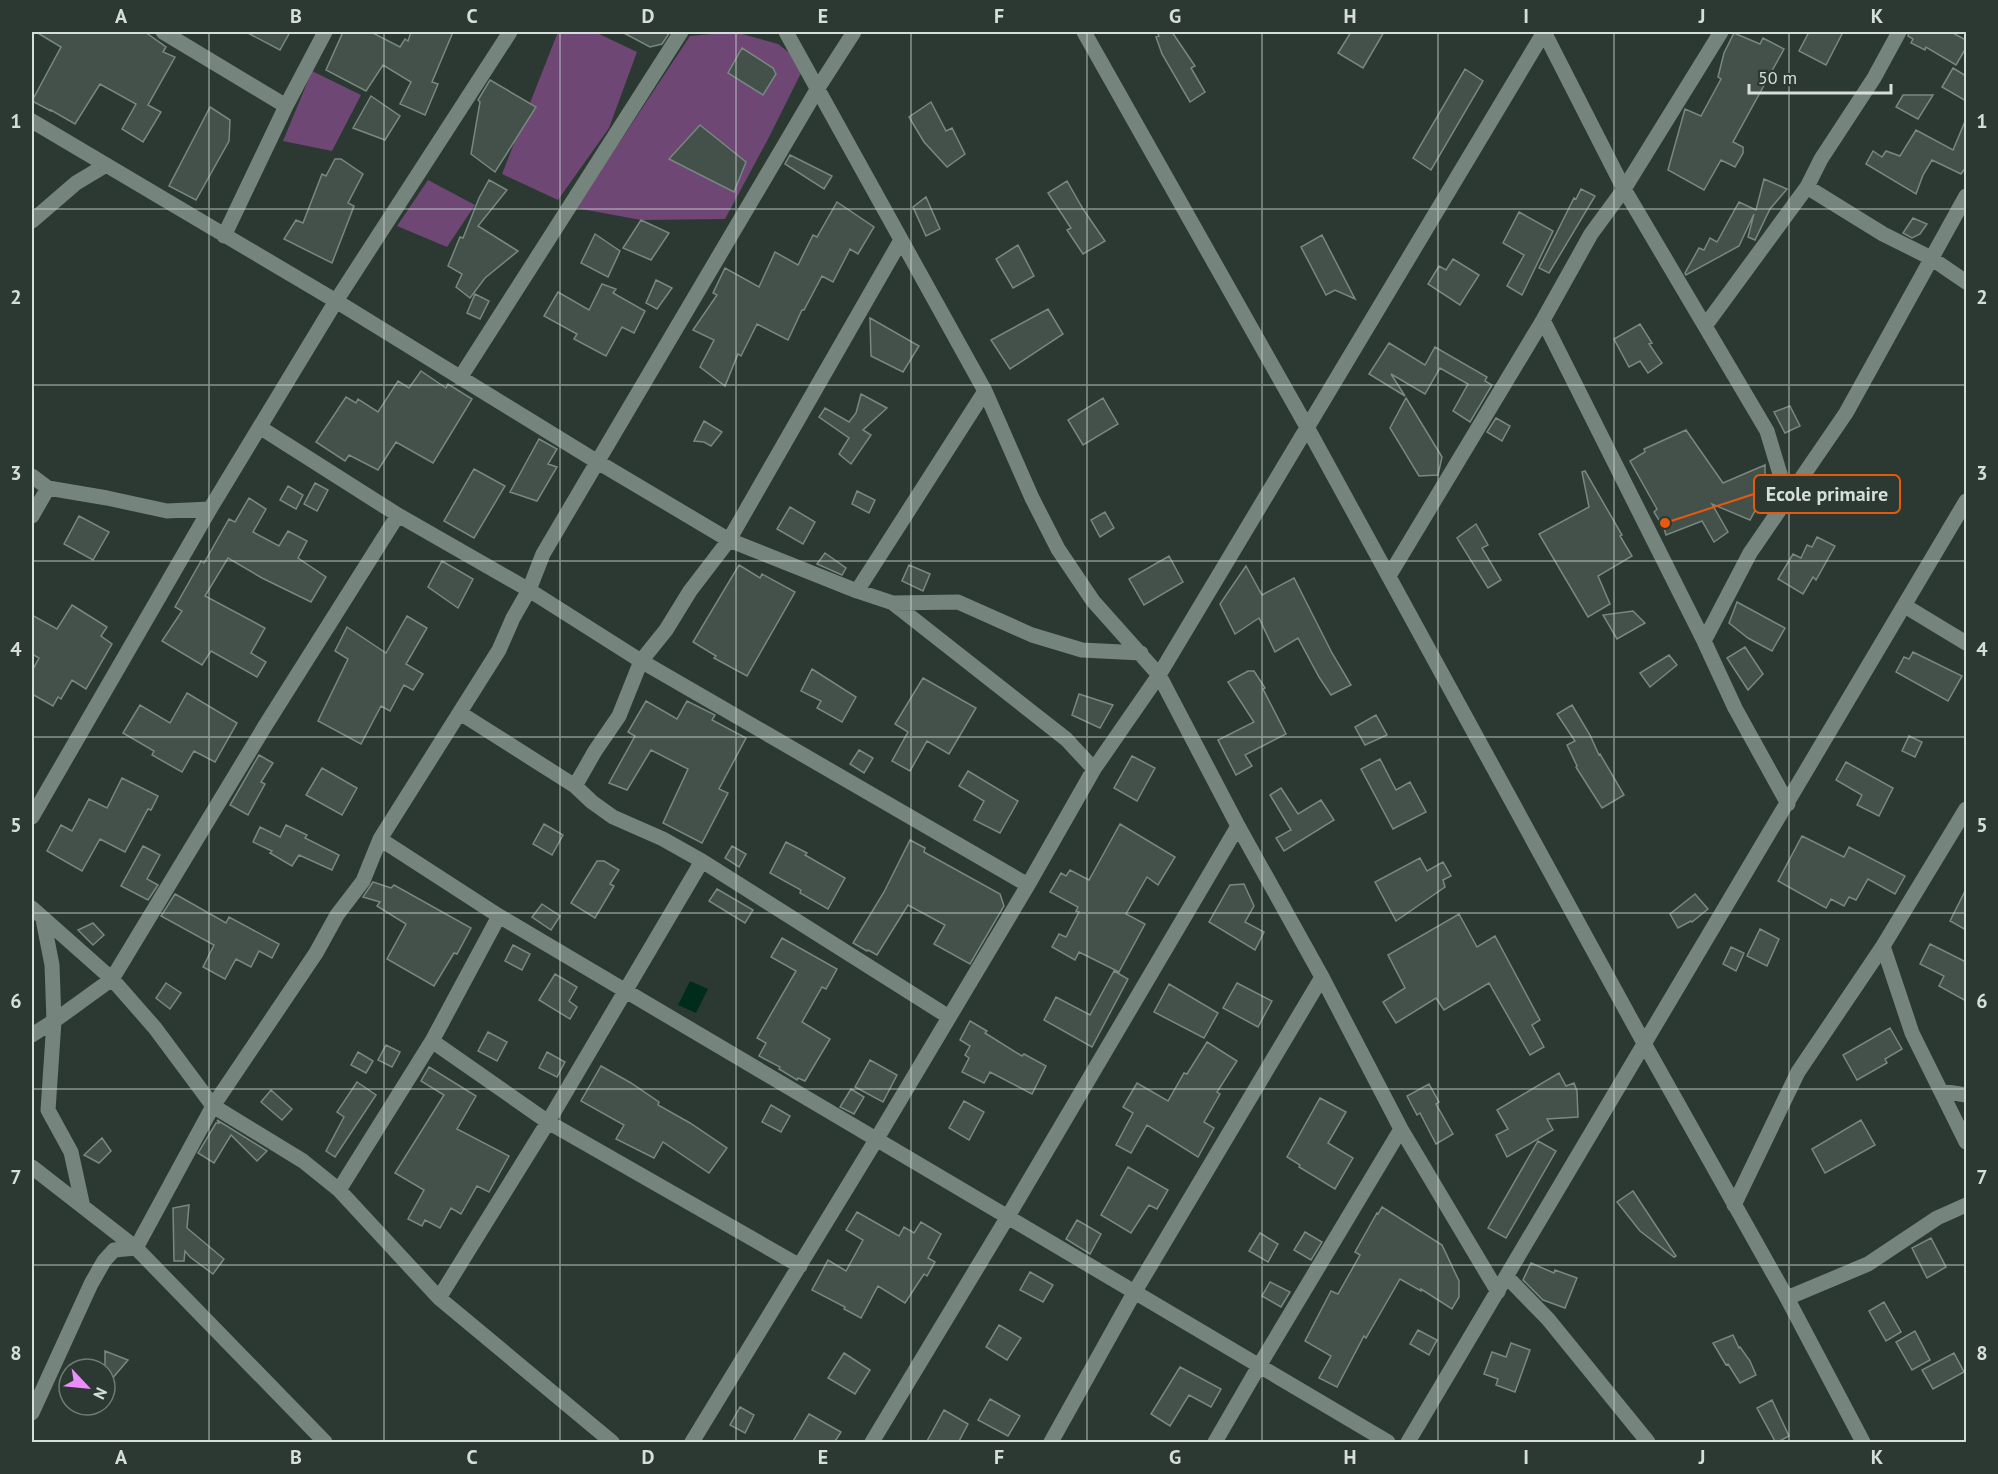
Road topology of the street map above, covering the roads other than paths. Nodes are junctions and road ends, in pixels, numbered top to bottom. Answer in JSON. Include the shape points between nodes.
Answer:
{"nodes":[{"id":1,"x":163,"y":32,"type":"edge"},
{"id":2,"x":325,"y":32,"type":"edge"},
{"id":3,"x":510,"y":32,"type":"edge"},
{"id":4,"x":681,"y":32,"type":"edge"},
{"id":5,"x":786,"y":32,"type":"edge"},
{"id":6,"x":854,"y":32,"type":"edge"},
{"id":7,"x":1084,"y":32,"type":"edge"},
{"id":8,"x":1544,"y":32,"type":"edge"},
{"id":9,"x":1721,"y":32,"type":"edge"},
{"id":10,"x":1899,"y":32,"type":"edge"},
{"id":11,"x":818,"y":88,"type":"junction"},
{"id":12,"x":286,"y":106,"type":"junction"},
{"id":13,"x":32,"y":121,"type":"edge"},
{"id":14,"x":106,"y":165,"type":"junction"},
{"id":15,"x":1807,"y":188,"type":"junction"},
{"id":16,"x":1624,"y":189,"type":"junction"},
{"id":17,"x":1966,"y":196,"type":"edge"},
{"id":18,"x":32,"y":221,"type":"edge"},
{"id":19,"x":224,"y":236,"type":"junction"},
{"id":20,"x":901,"y":240,"type":"junction"},
{"id":21,"x":1931,"y":258,"type":"junction"},
{"id":22,"x":1966,"y":282,"type":"edge"},
{"id":23,"x":336,"y":301,"type":"junction"},
{"id":24,"x":1543,"y":320,"type":"junction"},
{"id":25,"x":1705,"y":326,"type":"junction"},
{"id":26,"x":460,"y":378,"type":"junction"},
{"id":27,"x":985,"y":391,"type":"junction"},
{"id":28,"x":1307,"y":427,"type":"junction"},
{"id":29,"x":261,"y":428,"type":"junction"},
{"id":30,"x":596,"y":461,"type":"junction"},
{"id":31,"x":32,"y":476,"type":"edge"},
{"id":32,"x":48,"y":488,"type":"junction"},
{"id":33,"x":1787,"y":497,"type":"junction"},
{"id":34,"x":1966,"y":501,"type":"edge"},
{"id":35,"x":210,"y":509,"type":"junction"},
{"id":36,"x":398,"y":515,"type":"junction"},
{"id":37,"x":32,"y":516,"type":"edge"},
{"id":38,"x":729,"y":540,"type":"junction"},
{"id":39,"x":1389,"y":576,"type":"junction"},
{"id":40,"x":529,"y":590,"type":"junction"},
{"id":41,"x":856,"y":591,"type":"junction"},
{"id":42,"x":893,"y":603,"type":"junction"},
{"id":43,"x":1905,"y":606,"type":"junction"},
{"id":44,"x":1704,"y":641,"type":"junction"},
{"id":45,"x":1966,"y":643,"type":"edge"},
{"id":46,"x":1141,"y":652,"type":"junction"},
{"id":47,"x":641,"y":661,"type":"junction"},
{"id":48,"x":1159,"y":675,"type":"junction"},
{"id":49,"x":460,"y":712,"type":"junction"},
{"id":50,"x":1094,"y":769,"type":"junction"},
{"id":51,"x":575,"y":786,"type":"junction"},
{"id":52,"x":1788,"y":804,"type":"junction"},
{"id":53,"x":1966,"y":809,"type":"edge"},
{"id":54,"x":32,"y":817,"type":"edge"},
{"id":55,"x":1238,"y":826,"type":"junction"},
{"id":56,"x":380,"y":839,"type":"junction"},
{"id":57,"x":702,"y":861,"type":"junction"},
{"id":58,"x":1028,"y":885,"type":"junction"},
{"id":59,"x":37,"y":913,"type":"edge"},
{"id":60,"x":499,"y":916,"type":"junction"},
{"id":61,"x":1883,"y":946,"type":"junction"},
{"id":62,"x":1322,"y":977,"type":"junction"},
{"id":63,"x":112,"y":979,"type":"junction"},
{"id":64,"x":624,"y":991,"type":"junction"},
{"id":65,"x":949,"y":1017,"type":"junction"},
{"id":66,"x":54,"y":1021,"type":"junction"},
{"id":67,"x":32,"y":1035,"type":"edge"},
{"id":68,"x":432,"y":1041,"type":"junction"},
{"id":69,"x":1645,"y":1045,"type":"junction"},
{"id":70,"x":1941,"y":1091,"type":"junction"},
{"id":71,"x":1966,"y":1095,"type":"edge"},
{"id":72,"x":213,"y":1106,"type":"junction"},
{"id":73,"x":548,"y":1122,"type":"junction"},
{"id":74,"x":1401,"y":1129,"type":"junction"},
{"id":75,"x":876,"y":1140,"type":"junction"},
{"id":76,"x":1966,"y":1143,"type":"edge"},
{"id":77,"x":32,"y":1167,"type":"edge"},
{"id":78,"x":339,"y":1190,"type":"junction"},
{"id":79,"x":1734,"y":1205,"type":"junction"},
{"id":80,"x":1966,"y":1205,"type":"edge"},
{"id":81,"x":83,"y":1207,"type":"junction"},
{"id":82,"x":1007,"y":1218,"type":"junction"},
{"id":83,"x":136,"y":1248,"type":"junction"},
{"id":84,"x":800,"y":1266,"type":"junction"},
{"id":85,"x":1507,"y":1277,"type":"junction"},
{"id":86,"x":1498,"y":1292,"type":"junction"},
{"id":87,"x":1134,"y":1293,"type":"junction"},
{"id":88,"x":439,"y":1298,"type":"junction"},
{"id":89,"x":1787,"y":1298,"type":"junction"},
{"id":90,"x":1258,"y":1366,"type":"junction"},
{"id":91,"x":32,"y":1413,"type":"edge"},
{"id":92,"x":325,"y":1443,"type":"edge"},
{"id":93,"x":612,"y":1443,"type":"edge"},
{"id":94,"x":692,"y":1443,"type":"edge"},
{"id":95,"x":872,"y":1443,"type":"edge"},
{"id":96,"x":1051,"y":1443,"type":"edge"},
{"id":97,"x":1215,"y":1443,"type":"edge"},
{"id":98,"x":1388,"y":1443,"type":"edge"},
{"id":99,"x":1408,"y":1443,"type":"edge"},
{"id":100,"x":1648,"y":1443,"type":"edge"},
{"id":101,"x":1863,"y":1443,"type":"edge"}],
"edges":[{"from":1,"to":12,"type":"street"},
{"from":2,"to":12,"type":"street"},
{"from":3,"to":23,"type":"street"},
{"from":4,"to":26,"type":"street"},
{"from":5,"to":11,"type":"street"},
{"from":6,"to":11,"type":"street"},
{"from":7,"to":28,"type":"street"},
{"from":8,"to":16,"type":"street"},
{"from":8,"to":28,"type":"street"},
{"from":9,"to":16,"type":"street"},
{"from":10,"to":15,"type":"street"},
{"from":11,"to":20,"type":"street"},
{"from":11,"to":30,"type":"street"},
{"from":12,"to":19,"type":"street"},
{"from":13,"to":14,"type":"street"},
{"from":14,"to":18,"type":"street","via":[[76,183]]},
{"from":14,"to":19,"type":"street"},
{"from":15,"to":21,"type":"street"},
{"from":15,"to":25,"type":"street"},
{"from":16,"to":24,"type":"street","via":[[1591,234]]},
{"from":16,"to":25,"type":"street"},
{"from":17,"to":21,"type":"street"},
{"from":19,"to":23,"type":"street"},
{"from":20,"to":27,"type":"street"},
{"from":20,"to":38,"type":"street"},
{"from":21,"to":22,"type":"street"},
{"from":21,"to":33,"type":"street","via":[[1846,413]]},
{"from":23,"to":26,"type":"street"},
{"from":23,"to":29,"type":"street"},
{"from":24,"to":39,"type":"street"},
{"from":24,"to":44,"type":"street"},
{"from":25,"to":33,"type":"street","via":[[1767,431]]},
{"from":26,"to":30,"type":"street"},
{"from":27,"to":41,"type":"street"},
{"from":27,"to":46,"type":"street","via":[[1058,549],[1093,601]]},
{"from":28,"to":39,"type":"street"},
{"from":28,"to":48,"type":"street"},
{"from":29,"to":35,"type":"street"},
{"from":29,"to":36,"type":"street"},
{"from":30,"to":38,"type":"street"},
{"from":30,"to":40,"type":"street","via":[[543,554]]},
{"from":31,"to":32,"type":"street"},
{"from":32,"to":35,"type":"street","via":[[167,511]]},
{"from":32,"to":37,"type":"street"},
{"from":33,"to":44,"type":"street","via":[[1750,554]]},
{"from":34,"to":43,"type":"street"},
{"from":35,"to":54,"type":"street"},
{"from":36,"to":40,"type":"street"},
{"from":36,"to":63,"type":"street"},
{"from":38,"to":41,"type":"street"},
{"from":38,"to":47,"type":"street"},
{"from":39,"to":69,"type":"street"},
{"from":40,"to":47,"type":"street"},
{"from":40,"to":49,"type":"street","via":[[500,650]]},
{"from":41,"to":42,"type":"street"},
{"from":42,"to":46,"type":"street","via":[[958,602],[1032,635],[1082,650]]},
{"from":42,"to":50,"type":"street","via":[[1066,739]]},
{"from":43,"to":45,"type":"street"},
{"from":43,"to":52,"type":"street"},
{"from":44,"to":52,"type":"street","via":[[1735,708]]},
{"from":46,"to":48,"type":"street"},
{"from":47,"to":51,"type":"street","via":[[619,716]]},
{"from":47,"to":58,"type":"street"},
{"from":48,"to":50,"type":"street"},
{"from":48,"to":55,"type":"street"},
{"from":49,"to":51,"type":"street"},
{"from":49,"to":56,"type":"street"},
{"from":50,"to":58,"type":"street"},
{"from":51,"to":57,"type":"street","via":[[613,817]]},
{"from":52,"to":69,"type":"street"},
{"from":53,"to":61,"type":"street"},
{"from":55,"to":62,"type":"street"},
{"from":55,"to":82,"type":"street"},
{"from":56,"to":60,"type":"street"},
{"from":56,"to":72,"type":"street","via":[[363,881]]},
{"from":57,"to":64,"type":"street"},
{"from":57,"to":65,"type":"street"},
{"from":58,"to":65,"type":"street"},
{"from":59,"to":63,"type":"street"},
{"from":59,"to":66,"type":"street","via":[[52,965]]},
{"from":60,"to":64,"type":"street"},
{"from":60,"to":68,"type":"street"},
{"from":61,"to":70,"type":"street","via":[[1912,1033]]},
{"from":61,"to":79,"type":"street","via":[[1798,1072]]},
{"from":62,"to":74,"type":"street"},
{"from":62,"to":87,"type":"street"},
{"from":63,"to":66,"type":"street"},
{"from":63,"to":72,"type":"street","via":[[155,1028]]},
{"from":64,"to":73,"type":"street"},
{"from":64,"to":75,"type":"street"},
{"from":65,"to":75,"type":"street"},
{"from":66,"to":67,"type":"street"},
{"from":66,"to":81,"type":"street","via":[[48,1110],[71,1152]]},
{"from":68,"to":73,"type":"street"},
{"from":68,"to":78,"type":"street"},
{"from":69,"to":79,"type":"street"},
{"from":69,"to":85,"type":"street"},
{"from":70,"to":71,"type":"street"},
{"from":70,"to":76,"type":"street"},
{"from":72,"to":78,"type":"street","via":[[303,1161]]},
{"from":72,"to":83,"type":"street"},
{"from":73,"to":84,"type":"street"},
{"from":73,"to":88,"type":"street"},
{"from":74,"to":86,"type":"street"},
{"from":74,"to":90,"type":"street"},
{"from":75,"to":82,"type":"street"},
{"from":75,"to":84,"type":"street"},
{"from":77,"to":81,"type":"street"},
{"from":78,"to":88,"type":"street"},
{"from":79,"to":89,"type":"street"},
{"from":80,"to":89,"type":"street","via":[[1937,1218],[1868,1264]]},
{"from":81,"to":83,"type":"street"},
{"from":82,"to":87,"type":"street"},
{"from":82,"to":95,"type":"street"},
{"from":83,"to":91,"type":"street","via":[[114,1250],[104,1261]]},
{"from":83,"to":92,"type":"street"},
{"from":84,"to":94,"type":"street"},
{"from":85,"to":86,"type":"street"},
{"from":85,"to":100,"type":"street","via":[[1548,1319]]},
{"from":86,"to":99,"type":"street"},
{"from":87,"to":90,"type":"street"},
{"from":87,"to":96,"type":"street"},
{"from":88,"to":93,"type":"street"},
{"from":89,"to":101,"type":"street"},
{"from":90,"to":97,"type":"street"},
{"from":90,"to":98,"type":"street"}]}
